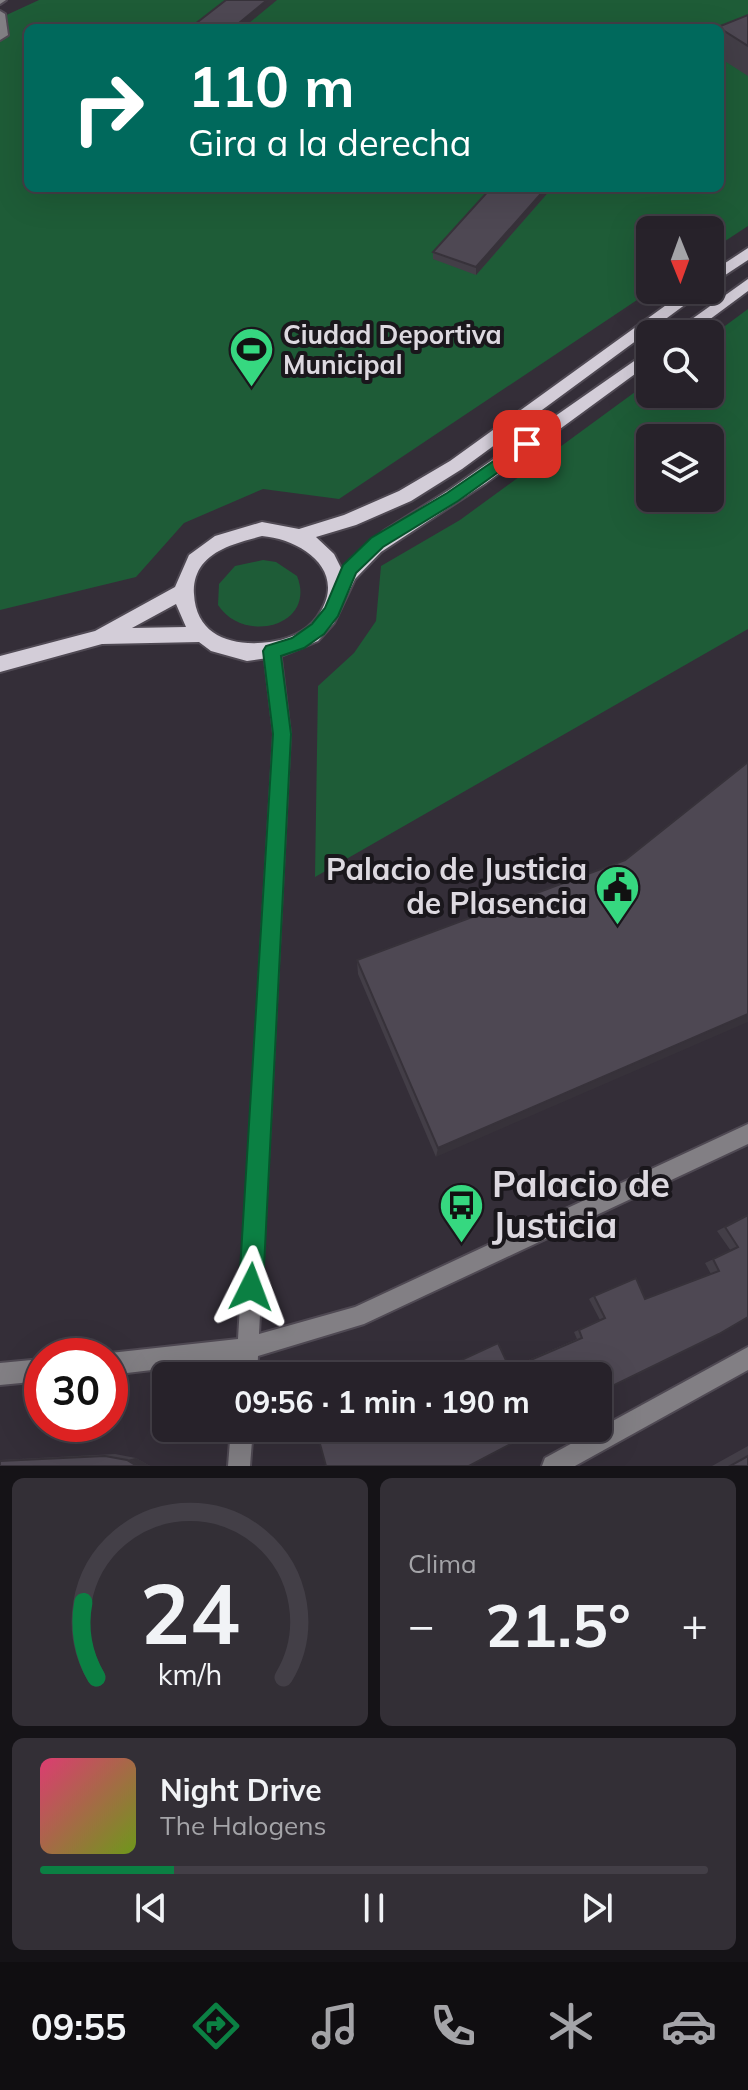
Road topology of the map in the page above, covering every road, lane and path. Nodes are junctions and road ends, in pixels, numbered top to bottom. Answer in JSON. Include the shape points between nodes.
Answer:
{"nodes":[{"id":1,"x":0,"y":14,"type":"edge"},
{"id":2,"x":0,"y":37,"type":"edge"},
{"id":3,"x":748,"y":253,"type":"edge"},
{"id":4,"x":724,"y":270,"type":"edge"},
{"id":5,"x":748,"y":284,"type":"edge"},
{"id":6,"x":678,"y":304,"type":"edge"},
{"id":7,"x":698,"y":320,"type":"edge"},
{"id":8,"x":636,"y":365,"type":"edge"},
{"id":9,"x":298,"y":536,"type":"junction"},
{"id":10,"x":338,"y":591,"type":"junction"},
{"id":11,"x":181,"y":592,"type":"junction"},
{"id":12,"x":201,"y":634,"type":"junction"},
{"id":13,"x":100,"y":637,"type":"junction"},
{"id":14,"x":272,"y":651,"type":"junction"},
{"id":15,"x":0,"y":664,"type":"edge"},
{"id":16,"x":748,"y":1134,"type":"edge"},
{"id":17,"x":248,"y":1348,"type":"junction"},
{"id":18,"x":748,"y":1358,"type":"edge"},
{"id":19,"x":128,"y":1362,"type":"edge"},
{"id":20,"x":247,"y":1362,"type":"edge"},
{"id":21,"x":24,"y":1372,"type":"edge"},
{"id":22,"x":0,"y":1374,"type":"edge"},
{"id":23,"x":241,"y":1442,"type":"edge"},
{"id":24,"x":239,"y":1466,"type":"edge"},
{"id":25,"x":553,"y":1466,"type":"edge"}],
"edges":[{"from":1,"to":2,"type":"street"},
{"from":3,"to":4,"type":"main road"},
{"from":5,"to":7,"type":"main road"},
{"from":6,"to":9,"type":"main road","via":[[446,471],[405,496]]},
{"from":8,"to":10,"type":"main road","via":[[453,497],[377,543],[349,570]]},
{"from":9,"to":10,"type":"main road","via":[[324,553],[335,570]]},
{"from":9,"to":11,"type":"main road","via":[[262,529],[215,541],[186,572]]},
{"from":10,"to":14,"type":"main road","via":[[332,611],[318,629]]},
{"from":11,"to":12,"type":"main road","via":[[193,627]]},
{"from":11,"to":13,"type":"main road"},
{"from":12,"to":13,"type":"main road"},
{"from":12,"to":14,"type":"main road","via":[[227,648]]},
{"from":13,"to":15,"type":"main road"},
{"from":14,"to":17,"type":"street","via":[[282,734]]},
{"from":16,"to":17,"type":"street","via":[[357,1317]]},
{"from":17,"to":19,"type":"street"},
{"from":17,"to":20,"type":"street"},
{"from":18,"to":25,"type":"street"},
{"from":21,"to":22,"type":"street"},
{"from":23,"to":24,"type":"street"}]}
